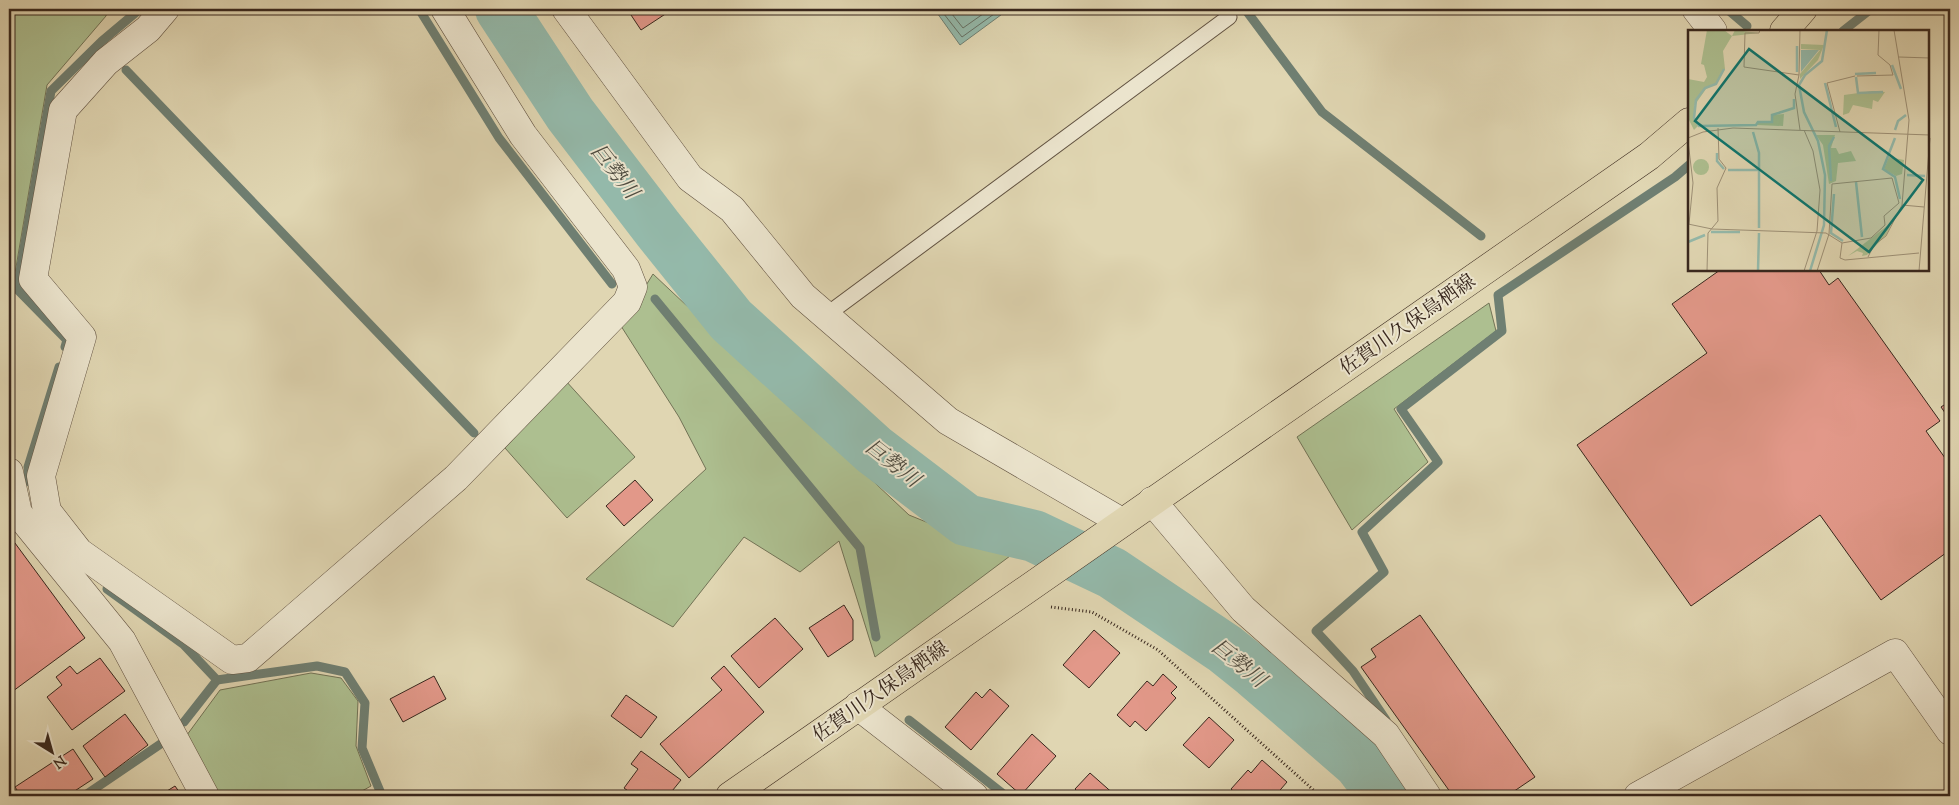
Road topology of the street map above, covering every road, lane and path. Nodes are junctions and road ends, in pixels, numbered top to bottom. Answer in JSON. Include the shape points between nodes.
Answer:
{"nodes":[{"id":1,"x":165,"y":9,"type":"edge"},
{"id":2,"x":445,"y":9,"type":"edge"},
{"id":3,"x":566,"y":9,"type":"edge"},
{"id":4,"x":1696,"y":9,"type":"edge"},
{"id":5,"x":1803,"y":9,"type":"edge"},
{"id":6,"x":1229,"y":17,"type":"dead end"},
{"id":7,"x":1712,"y":30,"type":"edge"},
{"id":8,"x":1785,"y":30,"type":"edge"},
{"id":9,"x":1688,"y":123,"type":"edge"},
{"id":10,"x":826,"y":316,"type":"junction"},
{"id":11,"x":9,"y":472,"type":"edge"},
{"id":12,"x":1152,"y":501,"type":"junction"},
{"id":13,"x":13,"y":516,"type":"edge"},
{"id":14,"x":1122,"y":522,"type":"junction"},
{"id":15,"x":1030,"y":586,"type":"junction"},
{"id":16,"x":858,"y":706,"type":"junction"},
{"id":17,"x":1950,"y":731,"type":"edge"},
{"id":18,"x":205,"y":796,"type":"edge"},
{"id":19,"x":730,"y":796,"type":"edge"},
{"id":20,"x":974,"y":796,"type":"edge"},
{"id":21,"x":1320,"y":796,"type":"edge"},
{"id":22,"x":1426,"y":796,"type":"edge"},
{"id":23,"x":1638,"y":796,"type":"edge"}],
"edges":[{"from":1,"to":2,"type":"street","via":[[148,29],[106,62],[63,110],[33,279],[82,337],[41,476],[47,511],[79,552],[232,660],[248,658],[456,478],[627,302],[633,287],[626,269],[523,135]]},
{"from":3,"to":10,"type":"street","via":[[690,178],[732,209],[803,296]]},
{"from":4,"to":7,"type":"street"},
{"from":5,"to":8,"type":"main road"},
{"from":6,"to":10,"type":"lane"},
{"from":9,"to":12,"type":"main road","name":"佐賀川久保鳥栖線","via":[[1649,156]]},
{"from":10,"to":14,"type":"street","via":[[948,421]]},
{"from":11,"to":13,"type":"street"},
{"from":12,"to":14,"type":"main road","name":"佐賀川久保鳥栖線"},
{"from":12,"to":22,"type":"street","via":[[1243,609],[1386,735]]},
{"from":13,"to":18,"type":"street","via":[[122,641]]},
{"from":14,"to":15,"type":"main road","name":"佐賀川久保鳥栖線"},
{"from":15,"to":16,"type":"main road","name":"佐賀川久保鳥栖線"},
{"from":15,"to":21,"type":"path","via":[[1046,606],[1092,612],[1158,650]]},
{"from":16,"to":19,"type":"main road","name":"佐賀川久保鳥栖線"},
{"from":16,"to":20,"type":"street"},
{"from":17,"to":23,"type":"street","via":[[1895,654]]}]}
